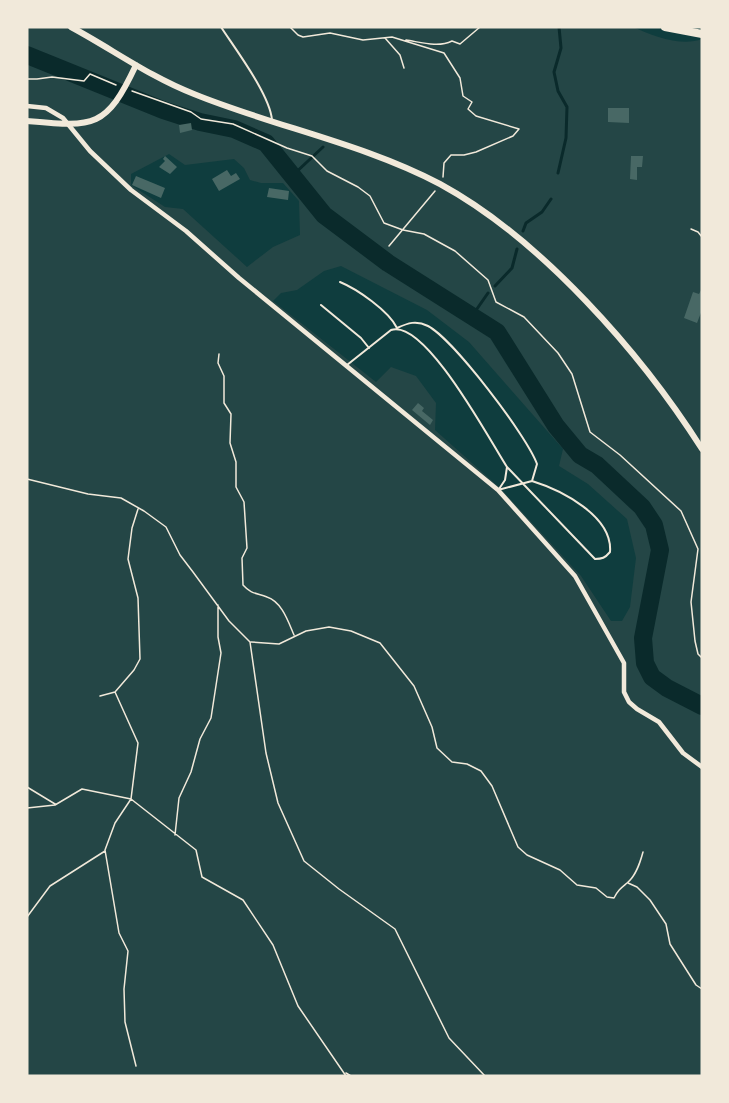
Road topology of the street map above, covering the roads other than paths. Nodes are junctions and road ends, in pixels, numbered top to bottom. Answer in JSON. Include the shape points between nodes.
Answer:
{"nodes":[{"id":1,"x":71,"y":27,"type":"edge"},
{"id":2,"x":221,"y":27,"type":"edge"},
{"id":3,"x":665,"y":27,"type":"edge"},
{"id":4,"x":702,"y":34,"type":"edge"},
{"id":5,"x":136,"y":65,"type":"junction"},
{"id":6,"x":27,"y":106,"type":"edge"},
{"id":7,"x":272,"y":120,"type":"junction"},
{"id":8,"x":27,"y":121,"type":"edge"},
{"id":9,"x":69,"y":124,"type":"junction"},
{"id":10,"x":340,"y":282,"type":"dead end"},
{"id":11,"x":321,"y":305,"type":"dead end"},
{"id":12,"x":397,"y":328,"type":"junction"},
{"id":13,"x":369,"y":348,"type":"junction"},
{"id":14,"x":347,"y":365,"type":"junction"},
{"id":15,"x":702,"y":449,"type":"edge"},
{"id":16,"x":507,"y":467,"type":"junction"},
{"id":17,"x":532,"y":481,"type":"junction"},
{"id":18,"x":523,"y":484,"type":"junction"},
{"id":19,"x":498,"y":490,"type":"junction"},
{"id":20,"x":702,"y":767,"type":"edge"}],
"edges":[{"from":1,"to":5,"type":"main road"},
{"from":2,"to":7,"type":"lane","via":[[263,94]]},
{"from":3,"to":4,"type":"highway"},
{"from":5,"to":7,"type":"main road","via":[[194,94]]},
{"from":5,"to":9,"type":"main road","via":[[119,99],[107,113],[89,122]]},
{"from":6,"to":9,"type":"street","via":[[54,111]]},
{"from":7,"to":15,"type":"main road","via":[[382,157],[480,209],[525,244],[580,296],[663,394]]},
{"from":8,"to":9,"type":"main road"},
{"from":9,"to":14,"type":"street","via":[[90,151],[131,190]]},
{"from":10,"to":12,"type":"lane","via":[[382,309]]},
{"from":11,"to":13,"type":"lane"},
{"from":12,"to":13,"type":"lane"},
{"from":12,"to":16,"type":"lane","via":[[417,337],[440,361]]},
{"from":12,"to":17,"type":"lane","via":[[409,322],[428,326],[466,362],[534,455],[537,464]]},
{"from":13,"to":14,"type":"lane"},
{"from":14,"to":19,"type":"street"},
{"from":16,"to":18,"type":"lane"},
{"from":16,"to":19,"type":"lane"},
{"from":17,"to":18,"type":"lane"},
{"from":17,"to":18,"type":"lane","via":[[584,506],[609,537],[610,552],[595,559]]},
{"from":18,"to":19,"type":"lane"},
{"from":19,"to":20,"type":"street","via":[[575,576],[624,663],[624,693],[629,702],[659,722],[683,753]]}]}
